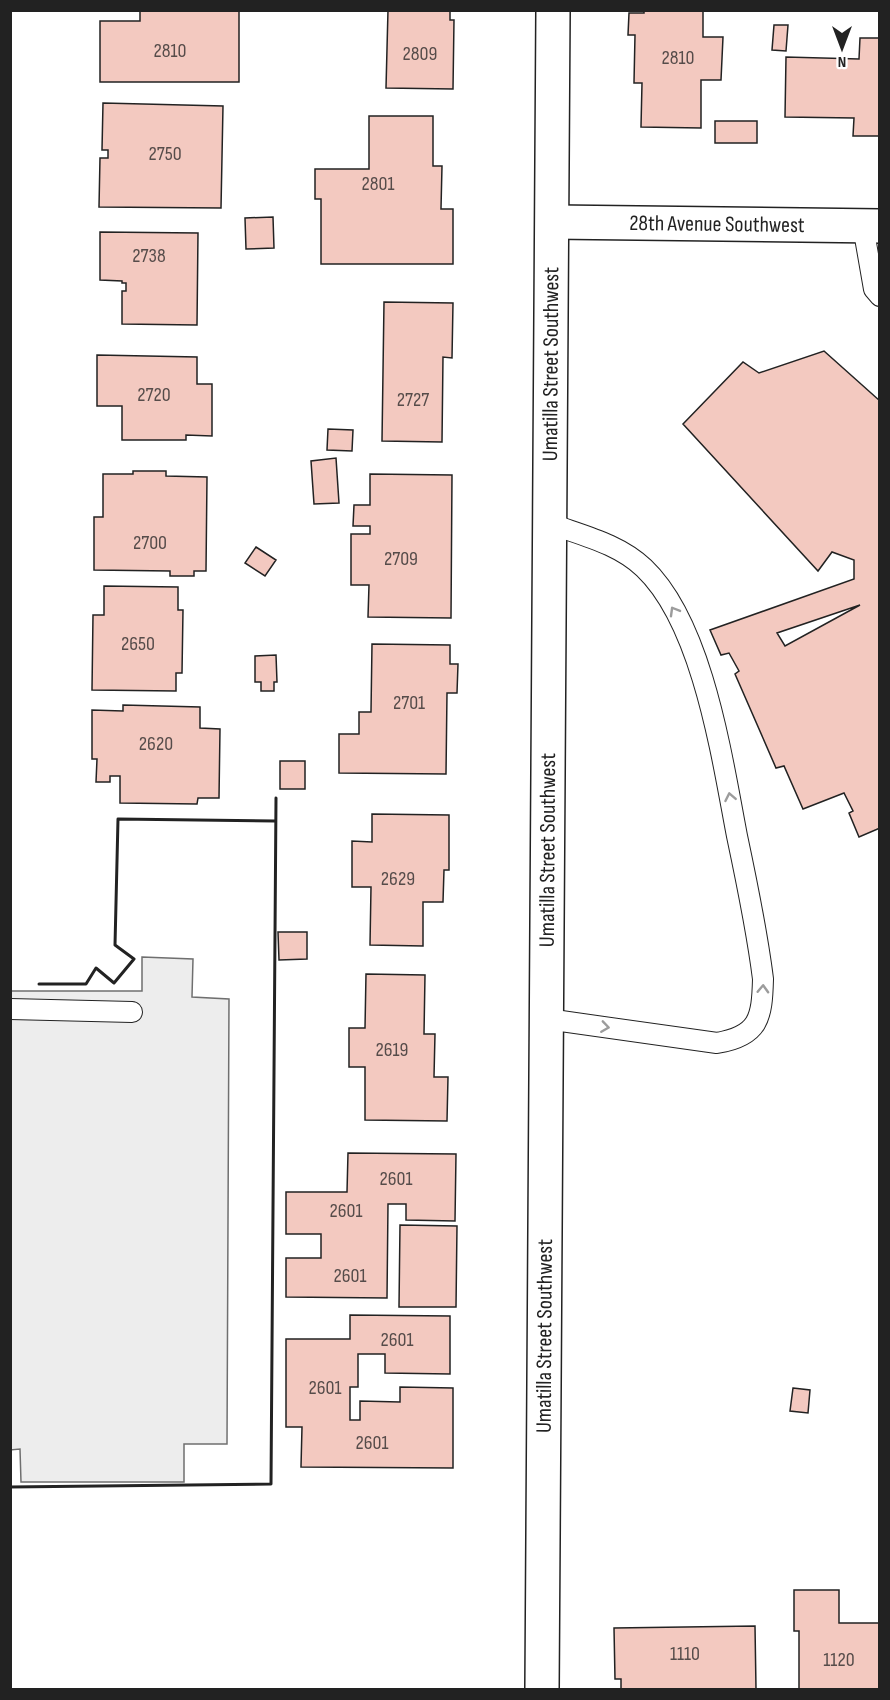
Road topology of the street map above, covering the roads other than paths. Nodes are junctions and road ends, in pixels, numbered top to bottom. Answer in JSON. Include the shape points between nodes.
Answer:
{"nodes":[{"id":1,"x":553,"y":10,"type":"edge"},
{"id":2,"x":553,"y":222,"type":"junction"},
{"id":3,"x":871,"y":226,"type":"edge"},
{"id":4,"x":879,"y":296,"type":"edge"},
{"id":5,"x":551,"y":524,"type":"junction"},
{"id":6,"x":10,"y":1009,"type":"edge"},
{"id":7,"x":132,"y":1012,"type":"dead end"},
{"id":8,"x":547,"y":1019,"type":"junction"},
{"id":9,"x":542,"y":1689,"type":"edge"}],
"edges":[{"from":1,"to":2,"type":"street","name":"Umatilla Street Southwest"},
{"from":2,"to":3,"type":"street","name":"28th Avenue Southwest"},
{"from":2,"to":5,"type":"street","name":"Umatilla Street Southwest"},
{"from":3,"to":4,"type":"lane","via":[[874,289]]},
{"from":5,"to":8,"type":"street","name":"Umatilla Street Southwest"},
{"from":8,"to":5,"type":"lane","one_way":true,"via":[[717,1043],[740,1039],[756,1025],[763,979],[720,750],[693,649],[678,615],[646,569],[622,550]]},
{"from":6,"to":7,"type":"lane"},
{"from":8,"to":9,"type":"street","name":"Umatilla Street Southwest"}]}
